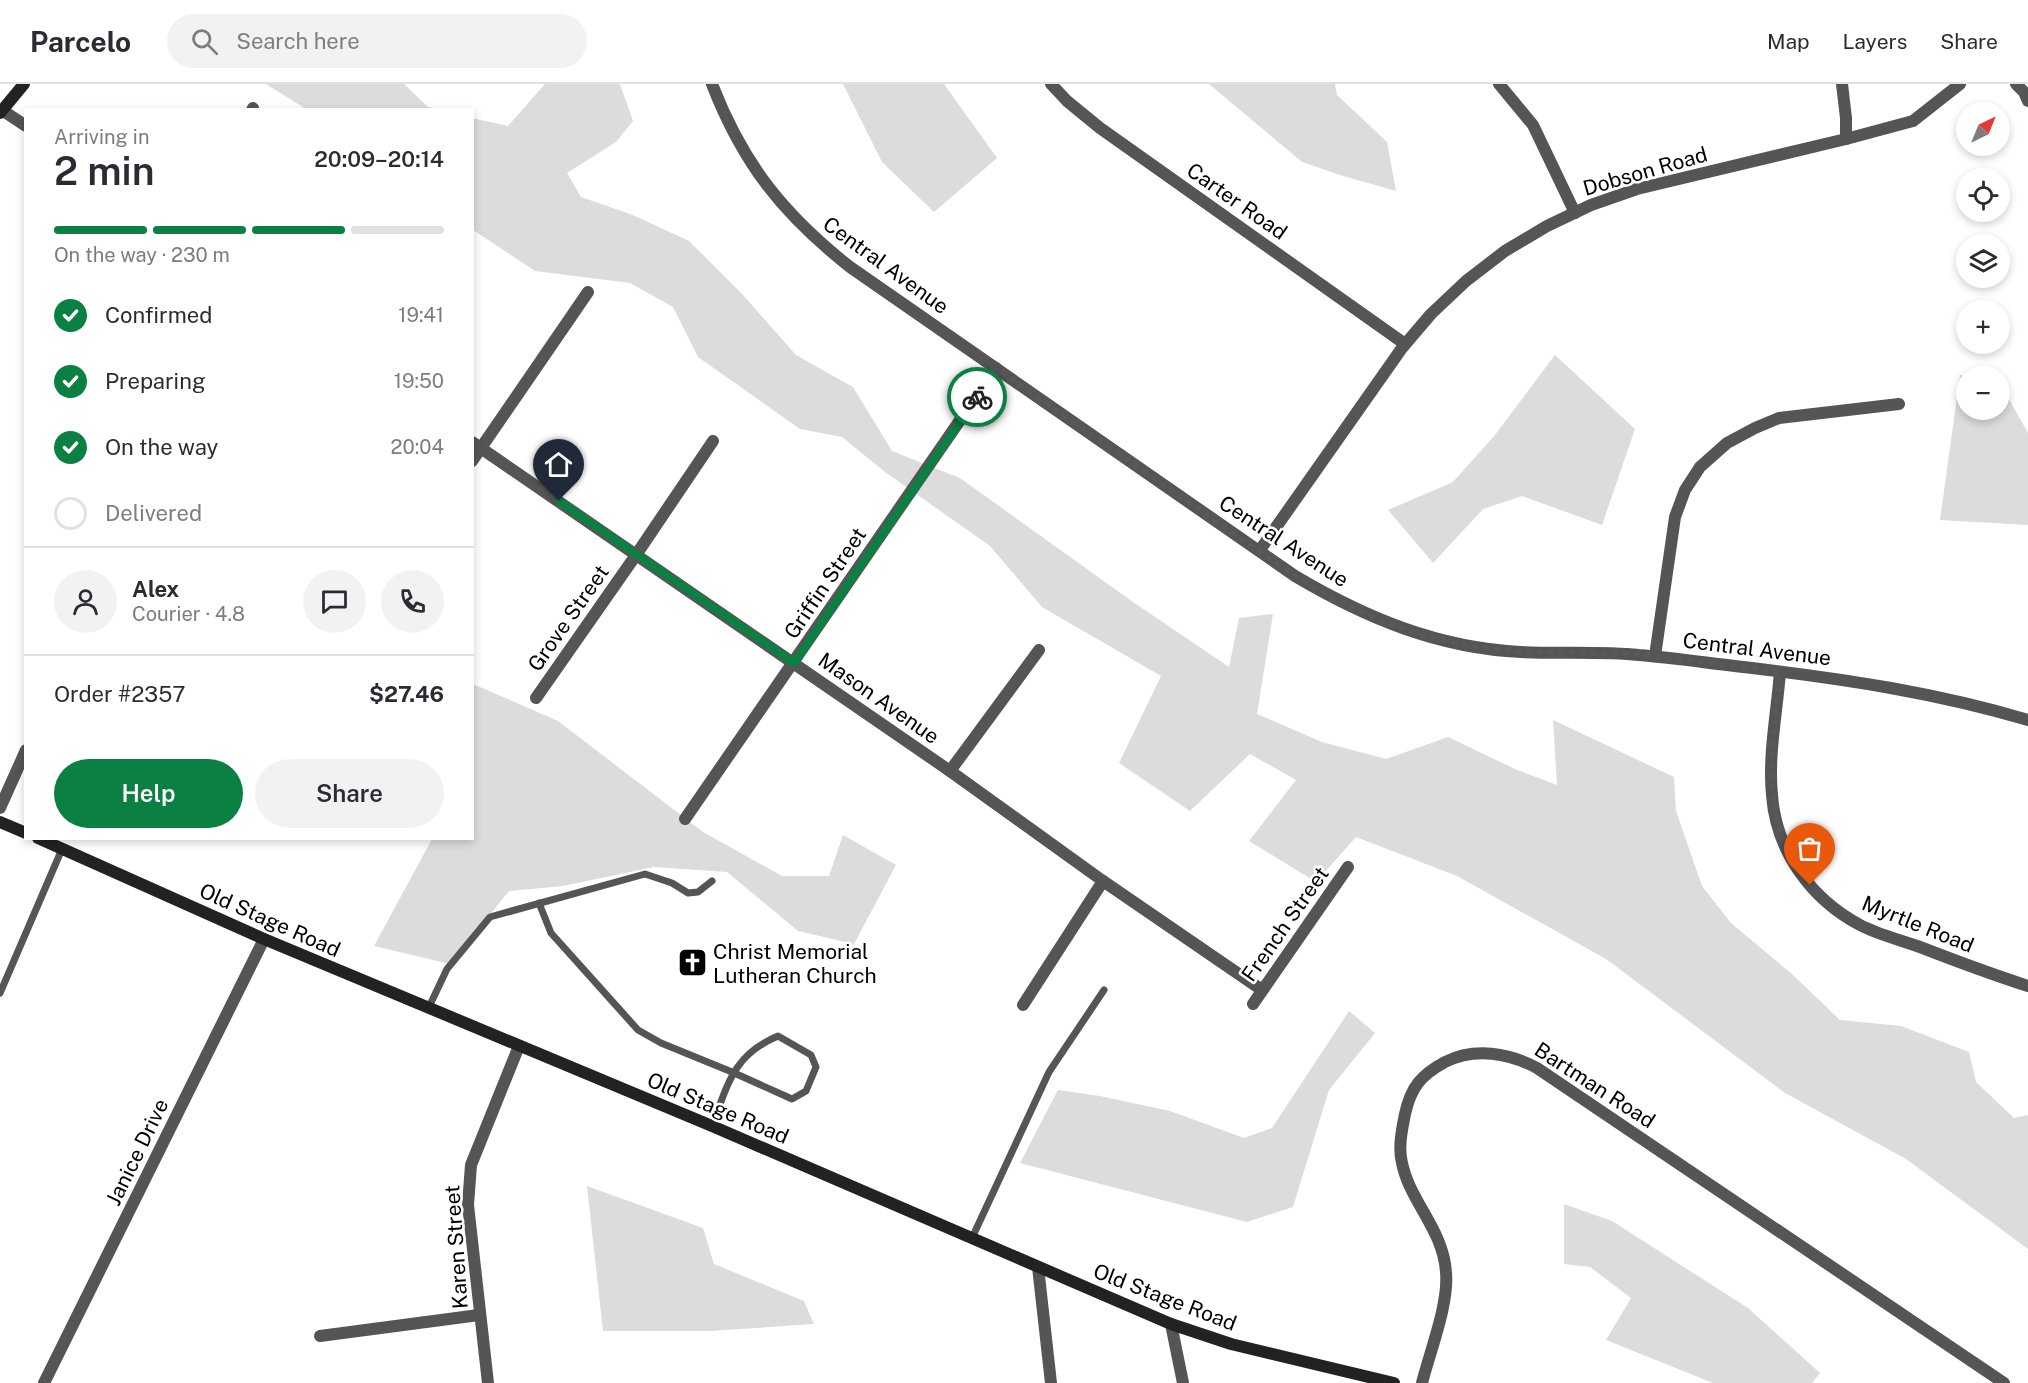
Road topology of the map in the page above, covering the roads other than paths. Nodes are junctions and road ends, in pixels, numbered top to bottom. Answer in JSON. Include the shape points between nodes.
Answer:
{"nodes":[{"id":1,"x":24,"y":84,"type":"edge"},
{"id":2,"x":712,"y":84,"type":"edge"},
{"id":3,"x":1051,"y":84,"type":"edge"},
{"id":4,"x":1499,"y":84,"type":"edge"},
{"id":5,"x":1842,"y":84,"type":"edge"},
{"id":6,"x":1960,"y":84,"type":"edge"},
{"id":7,"x":2016,"y":84,"type":"edge"},
{"id":8,"x":2028,"y":101,"type":"edge"},
{"id":9,"x":1,"y":111,"type":"edge"},
{"id":10,"x":24,"y":125,"type":"edge"},
{"id":11,"x":1846,"y":139,"type":"junction"},
{"id":12,"x":1575,"y":213,"type":"junction"},
{"id":13,"x":588,"y":292,"type":"dead end"},
{"id":14,"x":1405,"y":344,"type":"junction"},
{"id":15,"x":996,"y":368,"type":"junction"},
{"id":16,"x":1899,"y":404,"type":"dead end"},
{"id":17,"x":712,"y":441,"type":"dead end"},
{"id":18,"x":477,"y":445,"type":"edge"},
{"id":19,"x":1260,"y":550,"type":"junction"},
{"id":20,"x":636,"y":555,"type":"junction"},
{"id":21,"x":1039,"y":650,"type":"dead end"},
{"id":22,"x":1655,"y":657,"type":"junction"},
{"id":23,"x":794,"y":663,"type":"junction"},
{"id":24,"x":1780,"y":672,"type":"junction"},
{"id":25,"x":536,"y":698,"type":"dead end"},
{"id":26,"x":2028,"y":720,"type":"edge"},
{"id":27,"x":24,"y":754,"type":"edge"},
{"id":28,"x":950,"y":771,"type":"junction"},
{"id":29,"x":0,"y":808,"type":"edge"},
{"id":30,"x":685,"y":819,"type":"dead end"},
{"id":31,"x":0,"y":822,"type":"edge"},
{"id":32,"x":24,"y":832,"type":"edge"},
{"id":33,"x":42,"y":840,"type":"edge"},
{"id":34,"x":62,"y":849,"type":"junction"},
{"id":35,"x":1348,"y":867,"type":"dead end"},
{"id":36,"x":712,"y":881,"type":"dead end"},
{"id":37,"x":1103,"y":881,"type":"junction"},
{"id":38,"x":539,"y":903,"type":"junction"},
{"id":39,"x":264,"y":939,"type":"junction"},
{"id":40,"x":2028,"y":986,"type":"edge"},
{"id":41,"x":1104,"y":990,"type":"dead end"},
{"id":42,"x":1262,"y":990,"type":"junction"},
{"id":43,"x":0,"y":993,"type":"edge"},
{"id":44,"x":1253,"y":1004,"type":"dead end"},
{"id":45,"x":1023,"y":1005,"type":"dead end"},
{"id":46,"x":428,"y":1009,"type":"junction"},
{"id":47,"x":519,"y":1046,"type":"junction"},
{"id":48,"x":732,"y":1072,"type":"junction"},
{"id":49,"x":712,"y":1126,"type":"junction"},
{"id":50,"x":972,"y":1238,"type":"junction"},
{"id":51,"x":1038,"y":1267,"type":"junction"},
{"id":52,"x":479,"y":1315,"type":"junction"},
{"id":53,"x":1171,"y":1324,"type":"junction"},
{"id":54,"x":320,"y":1336,"type":"dead end"},
{"id":55,"x":1388,"y":1382,"type":"edge"},
{"id":56,"x":44,"y":1383,"type":"edge"},
{"id":57,"x":488,"y":1383,"type":"edge"},
{"id":58,"x":1051,"y":1383,"type":"edge"},
{"id":59,"x":1183,"y":1383,"type":"edge"},
{"id":60,"x":1422,"y":1383,"type":"edge"},
{"id":61,"x":2004,"y":1383,"type":"edge"}],
"edges":[{"from":1,"to":9,"type":"street"},
{"from":2,"to":15,"type":"street","name":"Central Avenue","via":[[746,155],[792,216],[850,267]]},
{"from":3,"to":14,"type":"street","name":"Carter Road","via":[[1100,128]]},
{"from":4,"to":12,"type":"street","via":[[1533,125]]},
{"from":5,"to":11,"type":"street"},
{"from":6,"to":11,"type":"street","name":"Dobson Road","via":[[1913,121]]},
{"from":7,"to":8,"type":"street"},
{"from":9,"to":10,"type":"street"},
{"from":11,"to":12,"type":"street","name":"Dobson Road","via":[[1637,189]]},
{"from":12,"to":14,"type":"street","name":"Dobson Road","via":[[1505,251],[1466,281]]},
{"from":13,"to":18,"type":"street"},
{"from":14,"to":19,"type":"street","name":"Dobson Road"},
{"from":15,"to":19,"type":"street","name":"Central Avenue"},
{"from":15,"to":23,"type":"street","name":"Griffin Street"},
{"from":16,"to":22,"type":"street","via":[[1779,418],[1727,443],[1700,467],[1685,490],[1675,517]]},
{"from":17,"to":20,"type":"street","name":"Grove Street"},
{"from":18,"to":20,"type":"street","name":"Mason Avenue"},
{"from":19,"to":22,"type":"street","name":"Central Avenue","via":[[1336,600],[1425,636],[1519,652]]},
{"from":20,"to":23,"type":"street","name":"Mason Avenue"},
{"from":20,"to":25,"type":"street","name":"Grove Street"},
{"from":21,"to":28,"type":"street"},
{"from":22,"to":24,"type":"street","name":"Central Avenue"},
{"from":23,"to":28,"type":"street","name":"Mason Avenue"},
{"from":23,"to":30,"type":"street","name":"Griffin Street"},
{"from":24,"to":26,"type":"street","name":"Central Avenue","via":[[1936,695]]},
{"from":24,"to":40,"type":"street","name":"Myrtle Road","via":[[1772,767],[1774,810],[1783,842],[1810,885],[1834,909],[1863,926]]},
{"from":27,"to":29,"type":"street"},
{"from":28,"to":37,"type":"street","name":"Mason Avenue"},
{"from":31,"to":32,"type":"street"},
{"from":33,"to":34,"type":"street","name":"Old Stage Road"},
{"from":34,"to":39,"type":"street","name":"Old Stage Road"},
{"from":34,"to":43,"type":"lane"},
{"from":35,"to":42,"type":"street","name":"French Street"},
{"from":36,"to":38,"type":"lane","via":[[698,892],[688,893],[645,874]]},
{"from":37,"to":42,"type":"street","name":"Mason Avenue"},
{"from":37,"to":45,"type":"street"},
{"from":38,"to":46,"type":"lane","via":[[490,916],[447,969]]},
{"from":38,"to":48,"type":"lane","via":[[550,933],[639,1030]]},
{"from":39,"to":46,"type":"street","name":"Old Stage Road"},
{"from":39,"to":56,"type":"street","name":"Janice Drive"},
{"from":41,"to":50,"type":"lane","via":[[1049,1072]]},
{"from":42,"to":44,"type":"street","name":"French Street"},
{"from":46,"to":47,"type":"street","name":"Old Stage Road"},
{"from":47,"to":49,"type":"street","name":"Old Stage Road"},
{"from":47,"to":52,"type":"street","name":"Karen Street","via":[[471,1166],[468,1205]]},
{"from":48,"to":48,"type":"lane","via":[[792,1100],[806,1091],[816,1067],[811,1055],[778,1036],[760,1044]]},
{"from":48,"to":49,"type":"lane"},
{"from":49,"to":50,"type":"street","name":"Old Stage Road"},
{"from":50,"to":51,"type":"street","name":"Old Stage Road"},
{"from":51,"to":53,"type":"street","name":"Old Stage Road"},
{"from":51,"to":58,"type":"street"},
{"from":52,"to":54,"type":"street"},
{"from":52,"to":57,"type":"street","name":"Karen Street"},
{"from":53,"to":55,"type":"street","name":"Old Stage Road","via":[[1231,1344]]},
{"from":53,"to":59,"type":"street"},
{"from":60,"to":61,"type":"street","name":"Bartman Road","via":[[1447,1282],[1442,1248],[1401,1162],[1404,1119],[1414,1086],[1431,1070],[1458,1058],[1487,1053],[1507,1055],[1537,1068]]}]}
